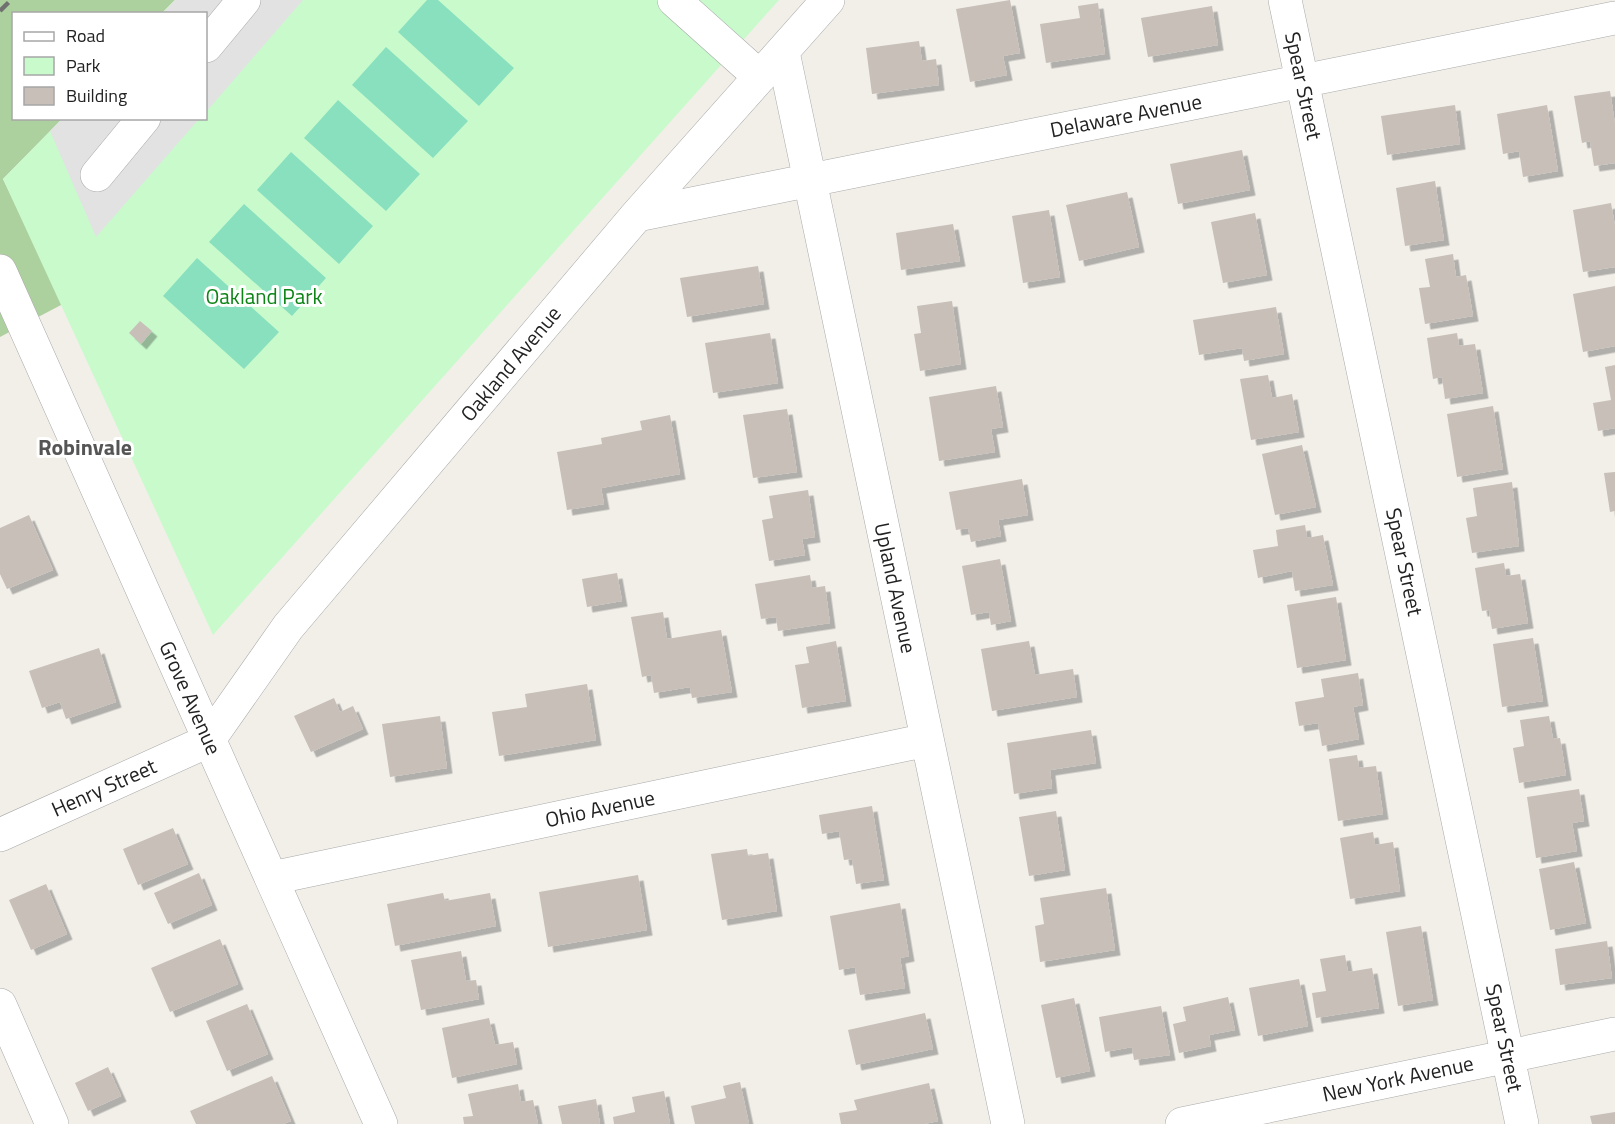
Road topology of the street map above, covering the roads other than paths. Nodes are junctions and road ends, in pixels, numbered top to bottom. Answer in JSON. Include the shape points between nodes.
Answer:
{"nodes":[{"id":1,"x":244,"y":0,"type":"edge"},
{"id":2,"x":674,"y":0,"type":"edge"},
{"id":3,"x":828,"y":0,"type":"edge"},
{"id":4,"x":1285,"y":0,"type":"edge"},
{"id":5,"x":1615,"y":18,"type":"edge"},
{"id":6,"x":207,"y":45,"type":"edge"},
{"id":7,"x":783,"y":52,"type":"junction"},
{"id":8,"x":760,"y":78,"type":"junction"},
{"id":9,"x":1302,"y":81,"type":"junction"},
{"id":10,"x":142,"y":120,"type":"edge"},
{"id":11,"x":97,"y":175,"type":"dead end"},
{"id":12,"x":810,"y":180,"type":"junction"},
{"id":13,"x":638,"y":215,"type":"junction"},
{"id":14,"x":0,"y":271,"type":"edge"},
{"id":15,"x":927,"y":740,"type":"junction"},
{"id":16,"x":208,"y":741,"type":"junction"},
{"id":17,"x":0,"y":835,"type":"edge"},
{"id":18,"x":272,"y":878,"type":"junction"},
{"id":19,"x":0,"y":1005,"type":"edge"},
{"id":20,"x":1615,"y":1034,"type":"edge"},
{"id":21,"x":1508,"y":1056,"type":"junction"},
{"id":22,"x":52,"y":1124,"type":"edge"},
{"id":23,"x":381,"y":1124,"type":"edge"},
{"id":24,"x":1008,"y":1124,"type":"edge"},
{"id":25,"x":1182,"y":1124,"type":"edge"},
{"id":26,"x":1522,"y":1124,"type":"edge"}],
"edges":[{"from":1,"to":6,"type":"street"},
{"from":2,"to":8,"type":"street"},
{"from":3,"to":7,"type":"street","name":"Oakland Avenue"},
{"from":4,"to":9,"type":"street","name":"Spear Street"},
{"from":5,"to":9,"type":"street","name":"Delaware Avenue"},
{"from":7,"to":8,"type":"street","name":"Oakland Avenue"},
{"from":7,"to":12,"type":"street","name":"Upland Avenue"},
{"from":8,"to":13,"type":"street","name":"Oakland Avenue"},
{"from":9,"to":12,"type":"street","name":"Delaware Avenue"},
{"from":9,"to":21,"type":"street","name":"Spear Street"},
{"from":10,"to":11,"type":"street"},
{"from":12,"to":13,"type":"street","name":"Delaware Avenue"},
{"from":12,"to":15,"type":"street","name":"Upland Avenue"},
{"from":13,"to":16,"type":"street","name":"Oakland Avenue","via":[[288,627]]},
{"from":14,"to":16,"type":"street","name":"Grove Avenue"},
{"from":15,"to":18,"type":"street","name":"Ohio Avenue"},
{"from":15,"to":24,"type":"street","name":"Upland Avenue"},
{"from":16,"to":17,"type":"street","name":"Henry Street"},
{"from":16,"to":18,"type":"street","name":"Grove Avenue"},
{"from":18,"to":23,"type":"street","name":"Grove Avenue"},
{"from":19,"to":22,"type":"street"},
{"from":20,"to":21,"type":"street","name":"New York Avenue"},
{"from":21,"to":25,"type":"street","name":"New York Avenue"},
{"from":21,"to":26,"type":"street","name":"Spear Street"}]}
